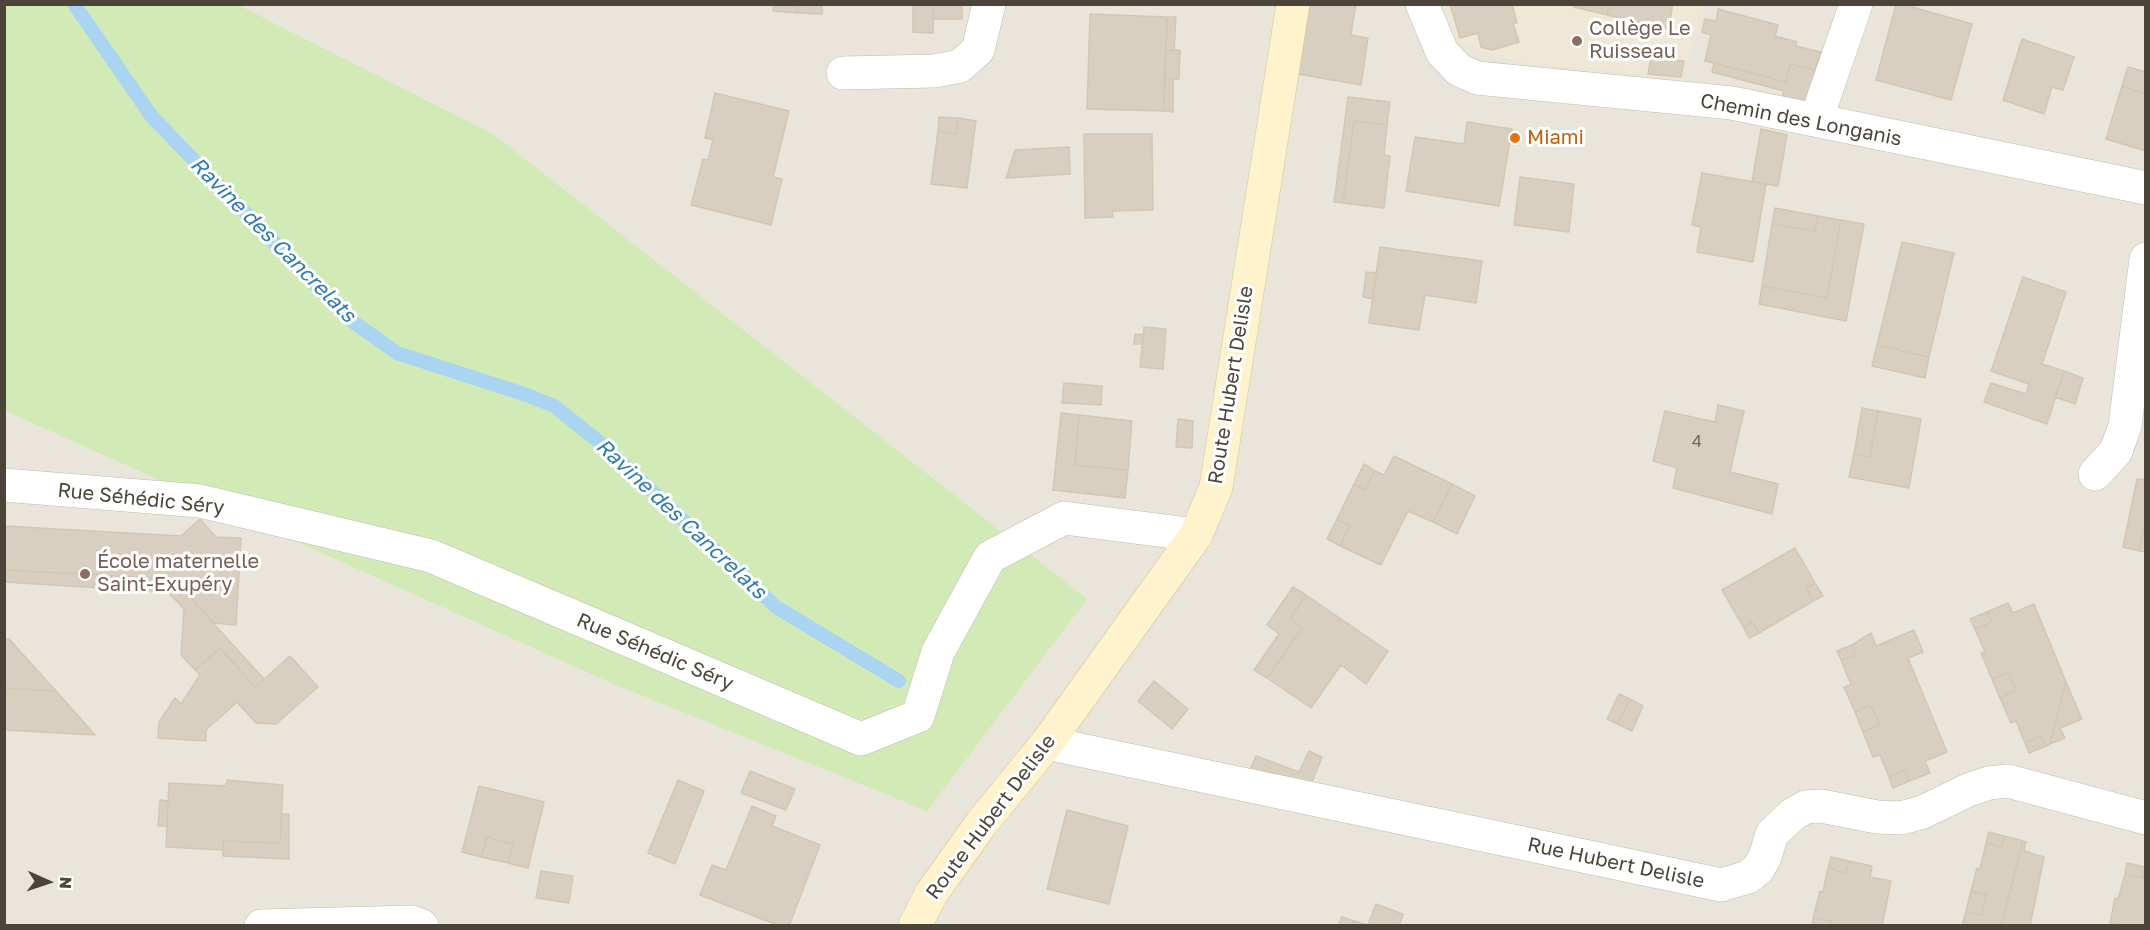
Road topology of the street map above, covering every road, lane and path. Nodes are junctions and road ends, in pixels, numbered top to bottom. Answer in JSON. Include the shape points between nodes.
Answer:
{"nodes":[{"id":1,"x":989,"y":4,"type":"edge"},
{"id":2,"x":1293,"y":4,"type":"edge"},
{"id":3,"x":1422,"y":4,"type":"edge"},
{"id":4,"x":1856,"y":4,"type":"edge"},
{"id":5,"x":843,"y":73,"type":"dead end"},
{"id":6,"x":1816,"y":120,"type":"junction"},
{"id":7,"x":2145,"y":188,"type":"edge"},
{"id":8,"x":2145,"y":259,"type":"edge"},
{"id":9,"x":2095,"y":474,"type":"dead end"},
{"id":10,"x":4,"y":485,"type":"edge"},
{"id":11,"x":1196,"y":535,"type":"junction"},
{"id":12,"x":1047,"y":743,"type":"junction"},
{"id":13,"x":2145,"y":818,"type":"edge"},
{"id":14,"x":261,"y":926,"type":"edge"},
{"id":15,"x":422,"y":926,"type":"edge"},
{"id":16,"x":915,"y":926,"type":"edge"}],
"edges":[{"from":1,"to":5,"type":"street","via":[[978,50],[960,66],[935,71]]},
{"from":2,"to":11,"type":"main road","name":"Route Hubert Delisle","via":[[1216,487]]},
{"from":3,"to":6,"type":"street","name":"Chemin des Longanis","via":[[1442,52],[1459,70],[1477,78],[1732,103]]},
{"from":4,"to":6,"type":"street"},
{"from":6,"to":7,"type":"street","name":"Chemin des Longanis"},
{"from":8,"to":9,"type":"street","via":[[2125,426],[2116,451]]},
{"from":10,"to":11,"type":"street","name":"Rue Séhédic Séry","via":[[200,501],[431,556],[861,739],[918,716],[938,652],[990,557],[1064,518]]},
{"from":11,"to":12,"type":"main road","name":"Route Hubert Delisle"},
{"from":12,"to":13,"type":"street","name":"Rue Hubert Delisle","via":[[1721,885],[1748,877],[1758,869],[1772,834],[1806,807],[1901,818],[1968,790],[2008,781]]},
{"from":12,"to":16,"type":"main road","name":"Route Hubert Delisle","via":[[981,824],[931,894]]},
{"from":14,"to":15,"type":"street","via":[[412,922]]}]}
